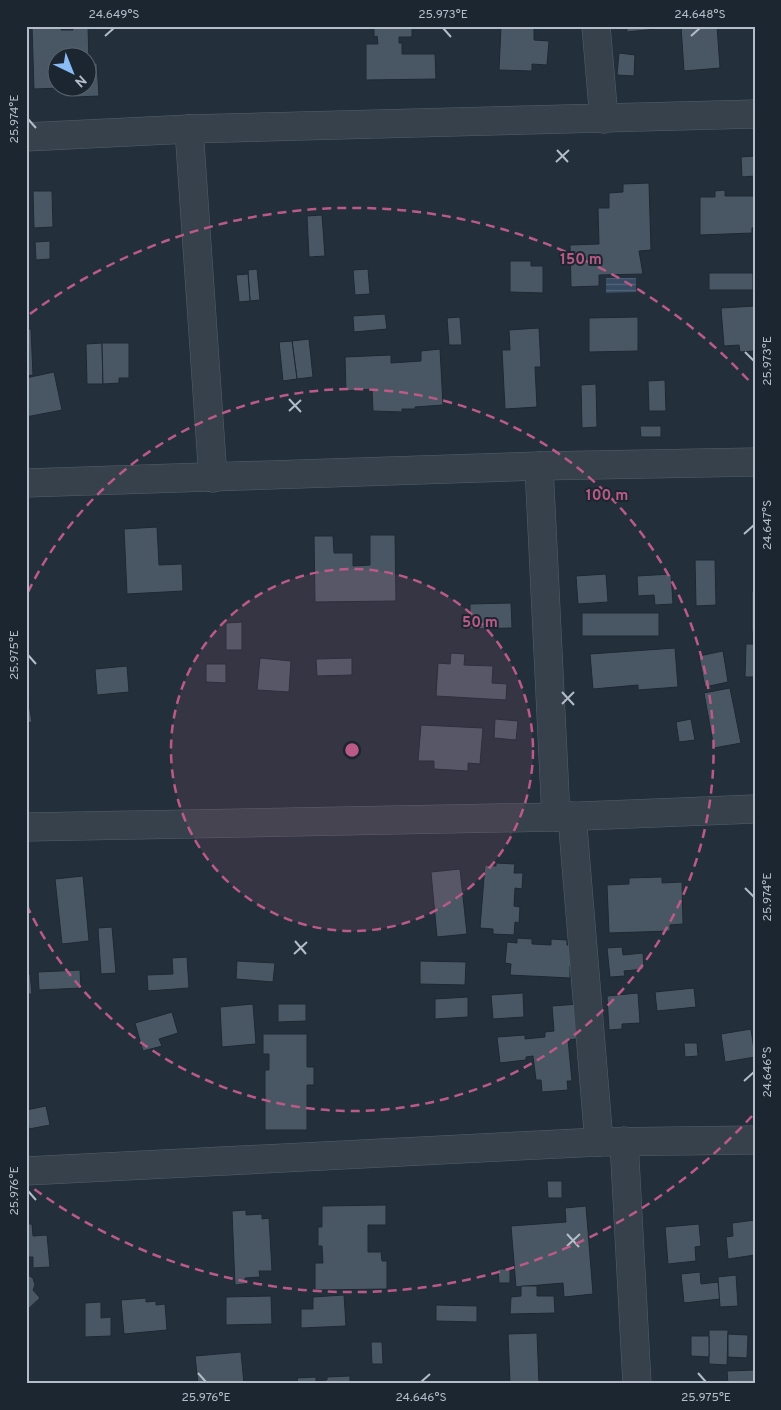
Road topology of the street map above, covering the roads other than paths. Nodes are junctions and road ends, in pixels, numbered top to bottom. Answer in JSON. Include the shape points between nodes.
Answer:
{"nodes":[{"id":1,"x":596,"y":26,"type":"edge"},
{"id":2,"x":755,"y":114,"type":"edge"},
{"id":3,"x":604,"y":118,"type":"junction"},
{"id":4,"x":189,"y":129,"type":"junction"},
{"id":5,"x":26,"y":137,"type":"edge"},
{"id":6,"x":755,"y":462,"type":"edge"},
{"id":7,"x":540,"y":466,"type":"junction"},
{"id":8,"x":213,"y":478,"type":"junction"},
{"id":9,"x":26,"y":484,"type":"edge"},
{"id":10,"x":755,"y":809,"type":"edge"},
{"id":11,"x":564,"y":816,"type":"junction"},
{"id":12,"x":26,"y":827,"type":"edge"},
{"id":13,"x":755,"y":1140,"type":"edge"},
{"id":14,"x":611,"y":1141,"type":"junction"},
{"id":15,"x":26,"y":1171,"type":"edge"},
{"id":16,"x":637,"y":1384,"type":"edge"}],
"edges":[{"from":1,"to":3,"type":"street"},
{"from":2,"to":3,"type":"street"},
{"from":3,"to":4,"type":"street"},
{"from":4,"to":5,"type":"street"},
{"from":4,"to":8,"type":"street"},
{"from":6,"to":7,"type":"street"},
{"from":7,"to":8,"type":"street"},
{"from":7,"to":11,"type":"street"},
{"from":8,"to":9,"type":"street"},
{"from":10,"to":11,"type":"street"},
{"from":11,"to":12,"type":"street"},
{"from":11,"to":14,"type":"street"},
{"from":13,"to":14,"type":"street"},
{"from":14,"to":15,"type":"street"},
{"from":14,"to":16,"type":"street"}]}
